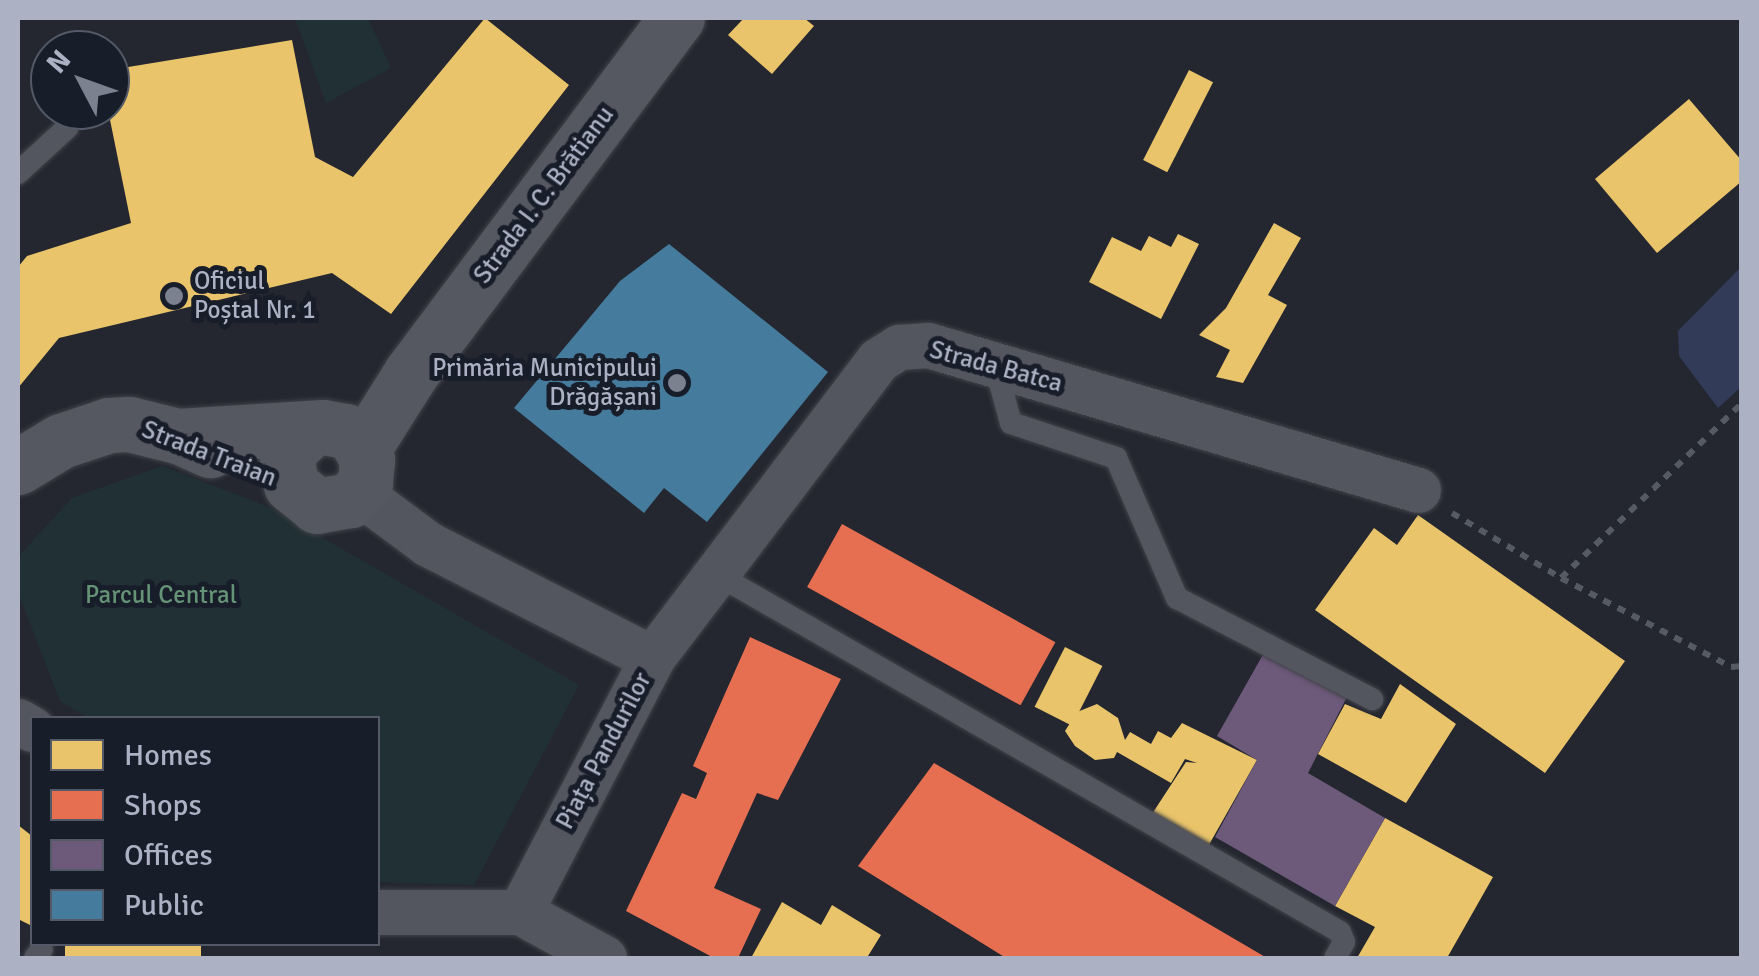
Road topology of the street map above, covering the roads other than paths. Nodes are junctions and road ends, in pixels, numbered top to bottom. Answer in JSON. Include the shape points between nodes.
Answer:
{"nodes":[{"id":1,"x":678,"y":18,"type":"edge"},
{"id":2,"x":64,"y":130,"type":"edge"},
{"id":3,"x":18,"y":173,"type":"edge"},
{"id":4,"x":995,"y":365,"type":"junction"},
{"id":5,"x":178,"y":436,"type":"junction"},
{"id":6,"x":338,"y":450,"type":"junction"},
{"id":7,"x":18,"y":467,"type":"edge"},
{"id":8,"x":1418,"y":490,"type":"road end"},
{"id":9,"x":716,"y":574,"type":"junction"},
{"id":10,"x":652,"y":658,"type":"junction"},
{"id":11,"x":1372,"y":699,"type":"dead end"},
{"id":12,"x":380,"y":912,"type":"edge"},
{"id":13,"x":520,"y":912,"type":"junction"},
{"id":14,"x":604,"y":958,"type":"edge"},
{"id":15,"x":1335,"y":958,"type":"edge"}],
"edges":[{"from":1,"to":6,"type":"main road","name":"Strada I. C. Brătianu","via":[[411,373]]},
{"from":2,"to":3,"type":"lane"},
{"from":4,"to":8,"type":"street","name":"Strada Batca"},
{"from":4,"to":9,"type":"street","name":"Strada Batca","via":[[928,345],[899,347],[878,360]]},
{"from":4,"to":11,"type":"lane","via":[[1011,423],[1116,458],[1177,598]]},
{"from":5,"to":6,"type":"main road"},
{"from":5,"to":6,"type":"main road","name":"Strada Traian","via":[[328,507]]},
{"from":5,"to":7,"type":"main road","name":"Strada Traian","via":[[110,425],[61,441]]},
{"from":6,"to":10,"type":"street","name":"Piața Pandurilor","via":[[428,544]]},
{"from":9,"to":10,"type":"street","name":"Strada Batca"},
{"from":9,"to":15,"type":"lane","via":[[1340,932],[1344,942]]},
{"from":10,"to":13,"type":"street","name":"Piața Pandurilor"},
{"from":12,"to":13,"type":"street"},
{"from":13,"to":14,"type":"street"}]}
